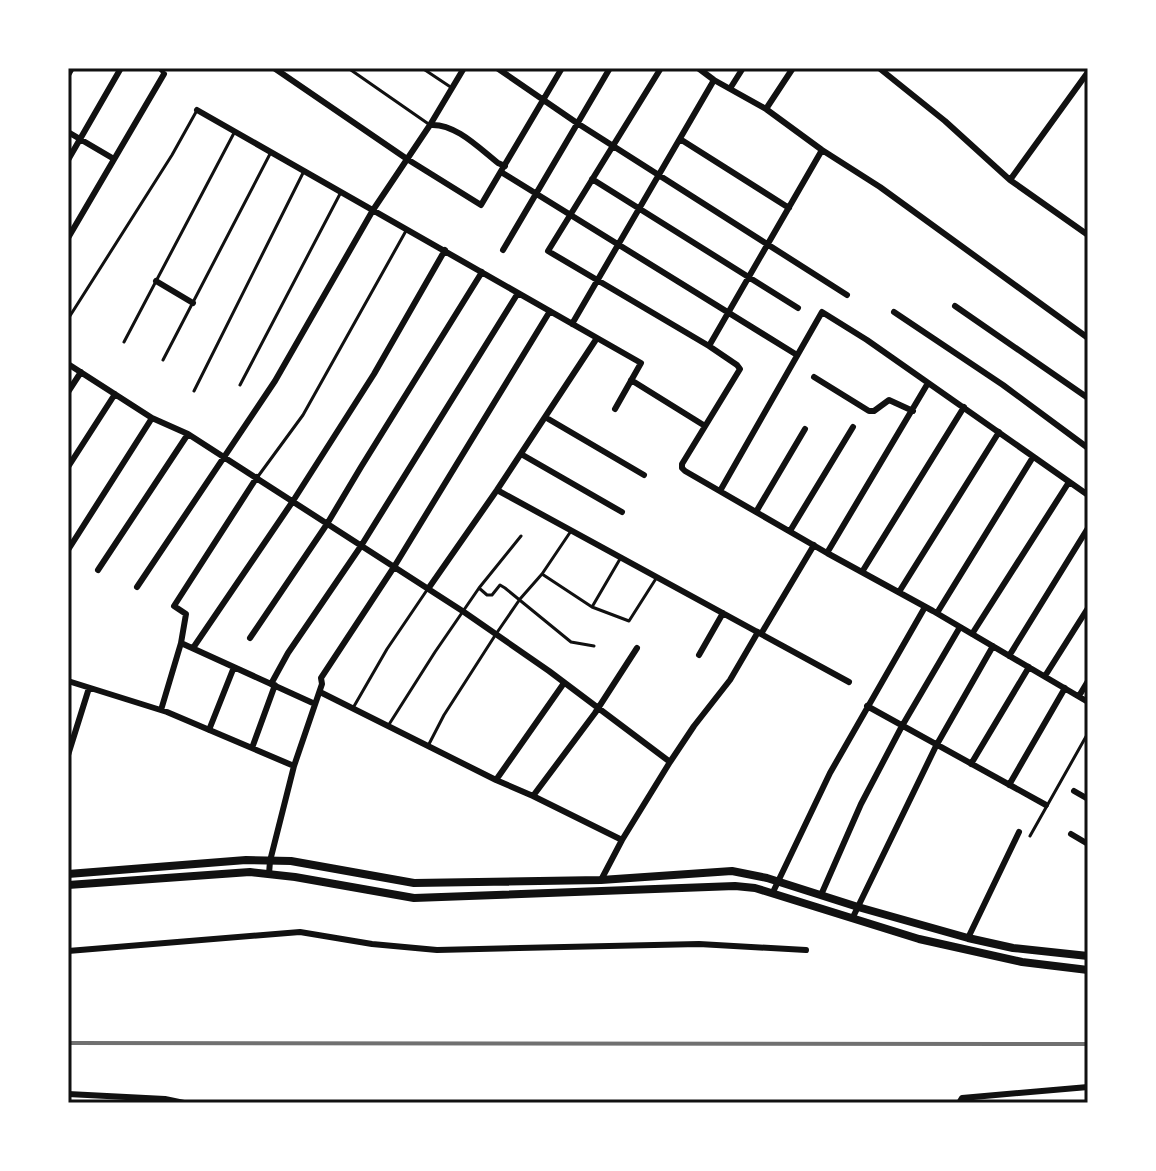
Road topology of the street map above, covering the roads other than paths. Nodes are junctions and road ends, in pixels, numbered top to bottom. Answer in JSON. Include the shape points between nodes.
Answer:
{"nodes":[{"id":1,"x":72,"y":68,"type":"edge"},
{"id":2,"x":121,"y":68,"type":"edge"},
{"id":3,"x":158,"y":68,"type":"edge"},
{"id":4,"x":274,"y":68,"type":"edge"},
{"id":5,"x":348,"y":68,"type":"edge"},
{"id":6,"x":422,"y":68,"type":"edge"},
{"id":7,"x":464,"y":68,"type":"edge"},
{"id":8,"x":497,"y":68,"type":"edge"},
{"id":9,"x":562,"y":68,"type":"edge"},
{"id":10,"x":610,"y":68,"type":"edge"},
{"id":11,"x":661,"y":68,"type":"edge"},
{"id":12,"x":698,"y":68,"type":"edge"},
{"id":13,"x":743,"y":68,"type":"edge"},
{"id":14,"x":793,"y":68,"type":"edge"},
{"id":15,"x":879,"y":68,"type":"edge"},
{"id":16,"x":284,"y":71,"type":"edge"},
{"id":17,"x":1088,"y":72,"type":"edge"},
{"id":18,"x":164,"y":74,"type":"joint"},
{"id":19,"x":68,"y":75,"type":"edge"},
{"id":20,"x":714,"y":80,"type":"junction"},
{"id":21,"x":731,"y":87,"type":"junction"},
{"id":22,"x":452,"y":88,"type":"junction"},
{"id":23,"x":543,"y":99,"type":"junction"},
{"id":24,"x":766,"y":109,"type":"junction"},
{"id":25,"x":197,"y":110,"type":"joint"},
{"id":26,"x":577,"y":123,"type":"junction"},
{"id":27,"x":430,"y":125,"type":"junction"},
{"id":28,"x":235,"y":131,"type":"junction"},
{"id":29,"x":68,"y":132,"type":"edge"},
{"id":30,"x":80,"y":139,"type":"junction"},
{"id":31,"x":680,"y":139,"type":"junction"},
{"id":32,"x":612,"y":145,"type":"junction"},
{"id":33,"x":822,"y":150,"type":"junction"},
{"id":34,"x":271,"y":152,"type":"junction"},
{"id":35,"x":114,"y":159,"type":"junction"},
{"id":36,"x":407,"y":159,"type":"junction"},
{"id":37,"x":68,"y":160,"type":"edge"},
{"id":38,"x":503,"y":169,"type":"junction"},
{"id":39,"x":304,"y":171,"type":"junction"},
{"id":40,"x":658,"y":175,"type":"junction"},
{"id":41,"x":592,"y":179,"type":"junction"},
{"id":42,"x":1010,"y":180,"type":"junction"},
{"id":43,"x":341,"y":192,"type":"junction"},
{"id":44,"x":536,"y":194,"type":"junction"},
{"id":45,"x":789,"y":208,"type":"junction"},
{"id":46,"x":639,"y":209,"type":"junction"},
{"id":47,"x":373,"y":210,"type":"junction"},
{"id":48,"x":570,"y":214,"type":"junction"},
{"id":49,"x":407,"y":229,"type":"junction"},
{"id":50,"x":1088,"y":235,"type":"edge"},
{"id":51,"x":68,"y":238,"type":"edge"},
{"id":52,"x":618,"y":245,"type":"junction"},
{"id":53,"x":768,"y":245,"type":"junction"},
{"id":54,"x":445,"y":250,"type":"junction"},
{"id":55,"x":503,"y":250,"type":"dead end"},
{"id":56,"x":482,"y":272,"type":"junction"},
{"id":57,"x":749,"y":277,"type":"junction"},
{"id":58,"x":597,"y":280,"type":"junction"},
{"id":59,"x":156,"y":281,"type":"junction"},
{"id":60,"x":518,"y":293,"type":"junction"},
{"id":61,"x":847,"y":295,"type":"dead end"},
{"id":62,"x":193,"y":303,"type":"junction"},
{"id":63,"x":955,"y":306,"type":"dead end"},
{"id":64,"x":798,"y":308,"type":"dead end"},
{"id":65,"x":550,"y":311,"type":"junction"},
{"id":66,"x":894,"y":312,"type":"dead end"},
{"id":67,"x":729,"y":313,"type":"junction"},
{"id":68,"x":68,"y":319,"type":"edge"},
{"id":69,"x":572,"y":324,"type":"junction"},
{"id":70,"x":597,"y":338,"type":"junction"},
{"id":71,"x":1088,"y":338,"type":"edge"},
{"id":72,"x":124,"y":342,"type":"dead end"},
{"id":73,"x":709,"y":346,"type":"junction"},
{"id":74,"x":797,"y":355,"type":"junction"},
{"id":75,"x":163,"y":360,"type":"dead end"},
{"id":76,"x":68,"y":364,"type":"edge"},
{"id":77,"x":81,"y":372,"type":"junction"},
{"id":78,"x":814,"y":377,"type":"dead end"},
{"id":79,"x":631,"y":380,"type":"junction"},
{"id":80,"x":928,"y":383,"type":"junction"},
{"id":81,"x":240,"y":385,"type":"dead end"},
{"id":82,"x":194,"y":391,"type":"dead end"},
{"id":83,"x":68,"y":392,"type":"edge"},
{"id":84,"x":115,"y":394,"type":"junction"},
{"id":85,"x":1088,"y":398,"type":"edge"},
{"id":86,"x":964,"y":407,"type":"junction"},
{"id":87,"x":615,"y":409,"type":"dead end"},
{"id":88,"x":913,"y":411,"type":"junction"},
{"id":89,"x":545,"y":417,"type":"junction"},
{"id":90,"x":152,"y":418,"type":"junction"},
{"id":91,"x":705,"y":426,"type":"junction"},
{"id":92,"x":853,"y":427,"type":"dead end"},
{"id":93,"x":805,"y":429,"type":"dead end"},
{"id":94,"x":999,"y":432,"type":"junction"},
{"id":95,"x":188,"y":434,"type":"junction"},
{"id":96,"x":1088,"y":448,"type":"edge"},
{"id":97,"x":521,"y":454,"type":"junction"},
{"id":98,"x":223,"y":456,"type":"junction"},
{"id":99,"x":1033,"y":457,"type":"junction"},
{"id":100,"x":68,"y":467,"type":"edge"},
{"id":101,"x":644,"y":475,"type":"dead end"},
{"id":102,"x":257,"y":477,"type":"junction"},
{"id":103,"x":1069,"y":482,"type":"junction"},
{"id":104,"x":497,"y":490,"type":"junction"},
{"id":105,"x":720,"y":491,"type":"junction"},
{"id":106,"x":1088,"y":495,"type":"edge"},
{"id":107,"x":293,"y":501,"type":"junction"},
{"id":108,"x":622,"y":512,"type":"dead end"},
{"id":109,"x":756,"y":512,"type":"junction"},
{"id":110,"x":327,"y":524,"type":"junction"},
{"id":111,"x":1088,"y":528,"type":"edge"},
{"id":112,"x":571,"y":531,"type":"junction"},
{"id":113,"x":790,"y":531,"type":"junction"},
{"id":114,"x":521,"y":536,"type":"dead end"},
{"id":115,"x":814,"y":545,"type":"junction"},
{"id":116,"x":361,"y":546,"type":"junction"},
{"id":117,"x":68,"y":550,"type":"edge"},
{"id":118,"x":827,"y":553,"type":"junction"},
{"id":119,"x":621,"y":557,"type":"junction"},
{"id":120,"x":394,"y":567,"type":"junction"},
{"id":121,"x":98,"y":570,"type":"dead end"},
{"id":122,"x":862,"y":572,"type":"junction"},
{"id":123,"x":542,"y":574,"type":"junction"},
{"id":124,"x":657,"y":577,"type":"junction"},
{"id":125,"x":137,"y":587,"type":"dead end"},
{"id":126,"x":479,"y":588,"type":"junction"},
{"id":127,"x":428,"y":589,"type":"junction"},
{"id":128,"x":899,"y":592,"type":"junction"},
{"id":129,"x":520,"y":599,"type":"junction"},
{"id":130,"x":592,"y":607,"type":"junction"},
{"id":131,"x":925,"y":607,"type":"junction"},
{"id":132,"x":1088,"y":608,"type":"edge"},
{"id":133,"x":464,"y":612,"type":"junction"},
{"id":134,"x":723,"y":613,"type":"junction"},
{"id":135,"x":937,"y":613,"type":"junction"},
{"id":136,"x":960,"y":627,"type":"junction"},
{"id":137,"x":760,"y":633,"type":"junction"},
{"id":138,"x":496,"y":634,"type":"junction"},
{"id":139,"x":972,"y":634,"type":"junction"},
{"id":140,"x":250,"y":638,"type":"dead end"},
{"id":141,"x":181,"y":643,"type":"junction"},
{"id":142,"x":594,"y":646,"type":"dead end"},
{"id":143,"x":993,"y":646,"type":"junction"},
{"id":144,"x":193,"y":648,"type":"junction"},
{"id":145,"x":637,"y":648,"type":"dead end"},
{"id":146,"x":699,"y":655,"type":"dead end"},
{"id":147,"x":1009,"y":656,"type":"junction"},
{"id":148,"x":234,"y":667,"type":"junction"},
{"id":149,"x":1029,"y":667,"type":"junction"},
{"id":150,"x":1045,"y":676,"type":"junction"},
{"id":151,"x":68,"y":681,"type":"edge"},
{"id":152,"x":1088,"y":681,"type":"edge"},
{"id":153,"x":849,"y":682,"type":"dead end"},
{"id":154,"x":564,"y":683,"type":"junction"},
{"id":155,"x":273,"y":685,"type":"junction"},
{"id":156,"x":89,"y":688,"type":"junction"},
{"id":157,"x":1065,"y":688,"type":"junction"},
{"id":158,"x":320,"y":692,"type":"junction"},
{"id":159,"x":1079,"y":696,"type":"junction"},
{"id":160,"x":1088,"y":702,"type":"edge"},
{"id":161,"x":315,"y":704,"type":"junction"},
{"id":162,"x":867,"y":706,"type":"junction"},
{"id":163,"x":353,"y":708,"type":"junction"},
{"id":164,"x":597,"y":708,"type":"junction"},
{"id":165,"x":161,"y":710,"type":"junction"},
{"id":166,"x":388,"y":726,"type":"junction"},
{"id":167,"x":902,"y":726,"type":"junction"},
{"id":168,"x":209,"y":730,"type":"junction"},
{"id":169,"x":1088,"y":733,"type":"edge"},
{"id":170,"x":428,"y":746,"type":"junction"},
{"id":171,"x":936,"y":746,"type":"junction"},
{"id":172,"x":252,"y":748,"type":"junction"},
{"id":173,"x":68,"y":755,"type":"edge"},
{"id":174,"x":670,"y":762,"type":"junction"},
{"id":175,"x":971,"y":764,"type":"junction"},
{"id":176,"x":294,"y":766,"type":"junction"},
{"id":177,"x":496,"y":780,"type":"junction"},
{"id":178,"x":1009,"y":785,"type":"junction"},
{"id":179,"x":1074,"y":791,"type":"dead end"},
{"id":180,"x":533,"y":796,"type":"junction"},
{"id":181,"x":1088,"y":799,"type":"edge"},
{"id":182,"x":1046,"y":805,"type":"junction"},
{"id":183,"x":1019,"y":832,"type":"dead end"},
{"id":184,"x":1071,"y":834,"type":"dead end"},
{"id":185,"x":1030,"y":836,"type":"dead end"},
{"id":186,"x":622,"y":840,"type":"junction"},
{"id":187,"x":1088,"y":844,"type":"edge"},
{"id":188,"x":270,"y":861,"type":"junction"},
{"id":189,"x":68,"y":874,"type":"edge"},
{"id":190,"x":269,"y":874,"type":"junction"},
{"id":191,"x":601,"y":880,"type":"junction"},
{"id":192,"x":778,"y":882,"type":"junction"},
{"id":193,"x":68,"y":885,"type":"edge"},
{"id":194,"x":773,"y":892,"type":"junction"},
{"id":195,"x":821,"y":895,"type":"junction"},
{"id":196,"x":858,"y":907,"type":"junction"},
{"id":197,"x":853,"y":917,"type":"junction"},
{"id":198,"x":968,"y":938,"type":"junction"},
{"id":199,"x":806,"y":950,"type":"dead end"},
{"id":200,"x":68,"y":951,"type":"edge"},
{"id":201,"x":1088,"y":956,"type":"edge"},
{"id":202,"x":1087,"y":968,"type":"edge"},
{"id":203,"x":1088,"y":1087,"type":"edge"},
{"id":204,"x":68,"y":1094,"type":"edge"},
{"id":205,"x":184,"y":1103,"type":"edge"},
{"id":206,"x":959,"y":1103,"type":"edge"}],
"edges":[{"from":1,"to":19,"type":"street"},
{"from":2,"to":30,"type":"street"},
{"from":3,"to":18,"type":"lane"},
{"from":4,"to":16,"type":"street"},
{"from":5,"to":27,"type":"lane"},
{"from":6,"to":22,"type":"lane"},
{"from":7,"to":22,"type":"street"},
{"from":8,"to":23,"type":"street"},
{"from":9,"to":23,"type":"street"},
{"from":10,"to":26,"type":"street"},
{"from":11,"to":32,"type":"street"},
{"from":12,"to":20,"type":"street"},
{"from":13,"to":21,"type":"street"},
{"from":14,"to":24,"type":"street"},
{"from":15,"to":42,"type":"street"},
{"from":16,"to":36,"type":"street"},
{"from":17,"to":42,"type":"street"},
{"from":18,"to":35,"type":"street"},
{"from":20,"to":21,"type":"street"},
{"from":20,"to":31,"type":"street"},
{"from":21,"to":24,"type":"street"},
{"from":22,"to":27,"type":"street"},
{"from":23,"to":26,"type":"street"},
{"from":23,"to":38,"type":"street"},
{"from":24,"to":33,"type":"street"},
{"from":25,"to":28,"type":"street"},
{"from":25,"to":68,"type":"lane"},
{"from":26,"to":32,"type":"street"},
{"from":26,"to":44,"type":"street"},
{"from":27,"to":36,"type":"street"},
{"from":27,"to":38,"type":"street","via":[[457,132]]},
{"from":28,"to":34,"type":"street"},
{"from":28,"to":59,"type":"lane"},
{"from":29,"to":30,"type":"street"},
{"from":30,"to":35,"type":"street"},
{"from":30,"to":37,"type":"street"},
{"from":31,"to":40,"type":"street"},
{"from":31,"to":45,"type":"street"},
{"from":32,"to":40,"type":"street"},
{"from":32,"to":41,"type":"street"},
{"from":33,"to":45,"type":"street"},
{"from":33,"to":71,"type":"street"},
{"from":34,"to":39,"type":"street"},
{"from":34,"to":62,"type":"lane"},
{"from":35,"to":51,"type":"street"},
{"from":36,"to":38,"type":"street","via":[[481,205]]},
{"from":36,"to":47,"type":"street"},
{"from":38,"to":44,"type":"street"},
{"from":39,"to":43,"type":"street"},
{"from":39,"to":82,"type":"lane"},
{"from":40,"to":46,"type":"street"},
{"from":40,"to":53,"type":"street"},
{"from":41,"to":46,"type":"street"},
{"from":41,"to":48,"type":"street"},
{"from":42,"to":50,"type":"street"},
{"from":43,"to":47,"type":"street"},
{"from":43,"to":81,"type":"lane"},
{"from":44,"to":48,"type":"street"},
{"from":44,"to":55,"type":"street"},
{"from":45,"to":53,"type":"street"},
{"from":46,"to":52,"type":"street"},
{"from":46,"to":57,"type":"street"},
{"from":47,"to":49,"type":"street"},
{"from":47,"to":98,"type":"street","via":[[275,381]]},
{"from":48,"to":52,"type":"street"},
{"from":48,"to":58,"type":"street","via":[[548,251]]},
{"from":49,"to":54,"type":"street"},
{"from":49,"to":102,"type":"lane","via":[[303,415]]},
{"from":52,"to":58,"type":"street"},
{"from":52,"to":67,"type":"street"},
{"from":53,"to":57,"type":"street"},
{"from":53,"to":61,"type":"street"},
{"from":54,"to":56,"type":"street"},
{"from":54,"to":107,"type":"street"},
{"from":56,"to":60,"type":"street"},
{"from":56,"to":110,"type":"street"},
{"from":57,"to":64,"type":"street"},
{"from":57,"to":67,"type":"street"},
{"from":58,"to":69,"type":"street"},
{"from":58,"to":73,"type":"street"},
{"from":59,"to":62,"type":"street"},
{"from":59,"to":72,"type":"lane"},
{"from":60,"to":65,"type":"street"},
{"from":60,"to":116,"type":"street"},
{"from":62,"to":75,"type":"lane"},
{"from":63,"to":85,"type":"street"},
{"from":65,"to":69,"type":"street"},
{"from":65,"to":120,"type":"street"},
{"from":66,"to":96,"type":"street"},
{"from":67,"to":73,"type":"street"},
{"from":67,"to":74,"type":"street"},
{"from":69,"to":70,"type":"street"},
{"from":70,"to":79,"type":"street","via":[[641,363]]},
{"from":70,"to":89,"type":"street"},
{"from":73,"to":91,"type":"street","via":[[740,369]]},
{"from":74,"to":80,"type":"street","via":[[822,312]]},
{"from":74,"to":105,"type":"street"},
{"from":76,"to":77,"type":"street"},
{"from":77,"to":83,"type":"street"},
{"from":77,"to":84,"type":"street"},
{"from":78,"to":88,"type":"street","via":[[869,411],[889,400]]},
{"from":79,"to":87,"type":"street"},
{"from":79,"to":91,"type":"street"},
{"from":80,"to":86,"type":"street"},
{"from":80,"to":88,"type":"street"},
{"from":84,"to":90,"type":"street"},
{"from":84,"to":100,"type":"street"},
{"from":86,"to":94,"type":"street"},
{"from":86,"to":122,"type":"street"},
{"from":88,"to":118,"type":"street"},
{"from":89,"to":97,"type":"street"},
{"from":89,"to":101,"type":"street"},
{"from":90,"to":95,"type":"street"},
{"from":90,"to":117,"type":"street"},
{"from":91,"to":105,"type":"street","via":[[682,468]]},
{"from":92,"to":113,"type":"street"},
{"from":93,"to":109,"type":"street"},
{"from":94,"to":99,"type":"street"},
{"from":94,"to":128,"type":"street"},
{"from":95,"to":98,"type":"street"},
{"from":95,"to":121,"type":"street"},
{"from":97,"to":104,"type":"street"},
{"from":97,"to":108,"type":"street"},
{"from":98,"to":102,"type":"street"},
{"from":98,"to":125,"type":"street"},
{"from":99,"to":103,"type":"street"},
{"from":99,"to":135,"type":"street"},
{"from":102,"to":107,"type":"street"},
{"from":102,"to":141,"type":"street","via":[[174,606],[186,614]]},
{"from":103,"to":106,"type":"street"},
{"from":103,"to":139,"type":"street"},
{"from":104,"to":112,"type":"street"},
{"from":104,"to":127,"type":"street"},
{"from":105,"to":109,"type":"street"},
{"from":107,"to":110,"type":"street"},
{"from":107,"to":144,"type":"street"},
{"from":109,"to":113,"type":"street"},
{"from":110,"to":116,"type":"street"},
{"from":110,"to":140,"type":"street"},
{"from":111,"to":147,"type":"street"},
{"from":112,"to":119,"type":"street"},
{"from":112,"to":123,"type":"lane"},
{"from":113,"to":115,"type":"street"},
{"from":114,"to":126,"type":"lane"},
{"from":115,"to":118,"type":"street"},
{"from":115,"to":137,"type":"street"},
{"from":116,"to":120,"type":"street"},
{"from":116,"to":155,"type":"street","via":[[288,653]]},
{"from":118,"to":122,"type":"street"},
{"from":119,"to":124,"type":"street"},
{"from":119,"to":130,"type":"lane"},
{"from":120,"to":127,"type":"street"},
{"from":120,"to":158,"type":"street","via":[[321,678]]},
{"from":122,"to":128,"type":"street"},
{"from":123,"to":129,"type":"lane"},
{"from":123,"to":130,"type":"lane"},
{"from":124,"to":130,"type":"lane","via":[[629,621]]},
{"from":124,"to":134,"type":"street"},
{"from":126,"to":129,"type":"lane","via":[[492,595],[500,585]]},
{"from":126,"to":133,"type":"lane"},
{"from":127,"to":133,"type":"street"},
{"from":127,"to":163,"type":"lane"},
{"from":128,"to":131,"type":"street"},
{"from":129,"to":138,"type":"lane"},
{"from":129,"to":142,"type":"lane","via":[[571,642]]},
{"from":131,"to":135,"type":"street"},
{"from":131,"to":162,"type":"street"},
{"from":132,"to":150,"type":"street"},
{"from":133,"to":138,"type":"street"},
{"from":133,"to":166,"type":"lane"},
{"from":134,"to":137,"type":"street"},
{"from":134,"to":146,"type":"street"},
{"from":135,"to":136,"type":"street"},
{"from":136,"to":139,"type":"street"},
{"from":136,"to":167,"type":"street"},
{"from":137,"to":153,"type":"street"},
{"from":137,"to":174,"type":"street"},
{"from":138,"to":154,"type":"street"},
{"from":138,"to":170,"type":"lane"},
{"from":139,"to":143,"type":"street"},
{"from":141,"to":144,"type":"street"},
{"from":141,"to":165,"type":"street"},
{"from":143,"to":147,"type":"street"},
{"from":143,"to":171,"type":"street"},
{"from":144,"to":148,"type":"street"},
{"from":145,"to":164,"type":"street"},
{"from":147,"to":149,"type":"street"},
{"from":148,"to":155,"type":"street"},
{"from":148,"to":168,"type":"street"},
{"from":149,"to":150,"type":"street"},
{"from":149,"to":175,"type":"street"},
{"from":150,"to":157,"type":"street"},
{"from":151,"to":156,"type":"street"},
{"from":152,"to":159,"type":"street"},
{"from":154,"to":164,"type":"street"},
{"from":154,"to":177,"type":"street"},
{"from":155,"to":161,"type":"street"},
{"from":155,"to":172,"type":"street"},
{"from":156,"to":165,"type":"street"},
{"from":156,"to":173,"type":"street"},
{"from":157,"to":159,"type":"street"},
{"from":157,"to":178,"type":"street"},
{"from":158,"to":161,"type":"street"},
{"from":158,"to":163,"type":"street"},
{"from":159,"to":160,"type":"street"},
{"from":161,"to":176,"type":"street"},
{"from":162,"to":167,"type":"street"},
{"from":162,"to":192,"type":"street"},
{"from":163,"to":166,"type":"street"},
{"from":164,"to":174,"type":"street"},
{"from":164,"to":180,"type":"street"},
{"from":165,"to":168,"type":"street"},
{"from":166,"to":170,"type":"street"},
{"from":167,"to":171,"type":"street"},
{"from":167,"to":195,"type":"street"},
{"from":168,"to":172,"type":"street"},
{"from":169,"to":182,"type":"lane"},
{"from":170,"to":177,"type":"street"},
{"from":171,"to":175,"type":"street"},
{"from":171,"to":196,"type":"street"},
{"from":172,"to":176,"type":"street"},
{"from":174,"to":186,"type":"street"},
{"from":175,"to":178,"type":"street"},
{"from":176,"to":188,"type":"street"},
{"from":177,"to":180,"type":"street"},
{"from":178,"to":182,"type":"street"},
{"from":179,"to":181,"type":"street"},
{"from":180,"to":186,"type":"street"},
{"from":182,"to":185,"type":"lane"},
{"from":183,"to":198,"type":"street"},
{"from":184,"to":187,"type":"street"},
{"from":186,"to":191,"type":"street"},
{"from":188,"to":189,"type":"street"},
{"from":188,"to":190,"type":"street"},
{"from":188,"to":191,"type":"street","via":[[414,883]]},
{"from":190,"to":193,"type":"street"},
{"from":190,"to":194,"type":"street","via":[[414,898],[735,886]]},
{"from":191,"to":192,"type":"street","via":[[732,871]]},
{"from":192,"to":194,"type":"street"},
{"from":192,"to":195,"type":"street"},
{"from":194,"to":197,"type":"street"},
{"from":195,"to":196,"type":"street"},
{"from":196,"to":197,"type":"street"},
{"from":196,"to":198,"type":"street"},
{"from":197,"to":202,"type":"street","via":[[962,949]]},
{"from":198,"to":201,"type":"street"},
{"from":199,"to":200,"type":"street","via":[[699,944],[437,950],[300,932]]},
{"from":203,"to":206,"type":"street","via":[[962,1098]]},
{"from":204,"to":205,"type":"street"}]}
